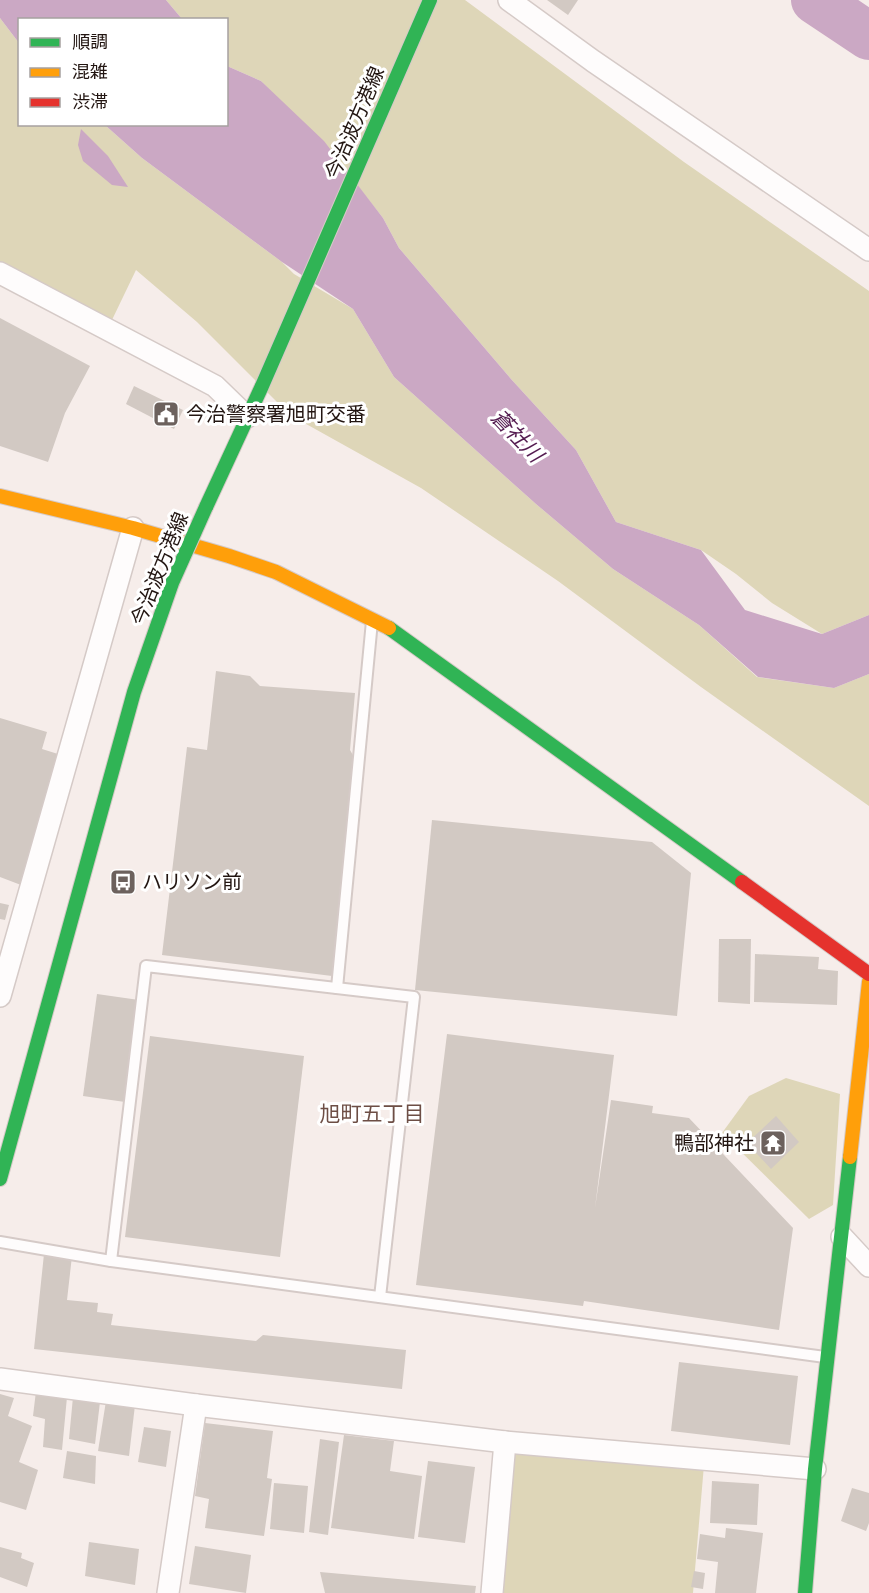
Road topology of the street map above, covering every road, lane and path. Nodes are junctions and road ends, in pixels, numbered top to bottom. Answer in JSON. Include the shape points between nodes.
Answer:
{"nodes":[{"id":1,"x":430,"y":0,"type":"edge"},
{"id":2,"x":509,"y":0,"type":"edge"},
{"id":3,"x":869,"y":250,"type":"edge"},
{"id":4,"x":0,"y":273,"type":"edge"},
{"id":5,"x":247,"y":417,"type":"junction"},
{"id":6,"x":0,"y":496,"type":"edge"},
{"id":7,"x":133,"y":528,"type":"junction"},
{"id":8,"x":372,"y":619,"type":"junction"},
{"id":9,"x":869,"y":974,"type":"edge"},
{"id":10,"x":869,"y":982,"type":"edge"},
{"id":11,"x":337,"y":988,"type":"junction"},
{"id":12,"x":0,"y":996,"type":"edge"},
{"id":13,"x":3,"y":1155,"type":"edge"},
{"id":14,"x":0,"y":1179,"type":"edge"},
{"id":15,"x":842,"y":1237,"type":"junction"},
{"id":16,"x":0,"y":1242,"type":"edge"},
{"id":17,"x":111,"y":1261,"type":"junction"},
{"id":18,"x":869,"y":1266,"type":"edge"},
{"id":19,"x":380,"y":1297,"type":"junction"},
{"id":20,"x":828,"y":1358,"type":"junction"},
{"id":21,"x":0,"y":1379,"type":"edge"},
{"id":22,"x":196,"y":1405,"type":"junction"},
{"id":23,"x":506,"y":1442,"type":"junction"},
{"id":24,"x":815,"y":1469,"type":"junction"},
{"id":25,"x":168,"y":1593,"type":"edge"},
{"id":26,"x":492,"y":1593,"type":"edge"},
{"id":27,"x":805,"y":1593,"type":"edge"}],
"edges":[{"from":1,"to":5,"type":"street","name":"今治波方港線"},
{"from":2,"to":3,"type":"street"},
{"from":4,"to":5,"type":"street","via":[[215,386]]},
{"from":5,"to":13,"type":"street","name":"今治波方港線","bridge":true,"via":[[172,583],[134,692]]},
{"from":6,"to":7,"type":"street"},
{"from":7,"to":8,"type":"street","via":[[276,572]]},
{"from":7,"to":12,"type":"street"},
{"from":8,"to":9,"type":"street","via":[[390,628]]},
{"from":8,"to":11,"type":"lane"},
{"from":10,"to":15,"type":"street"},
{"from":11,"to":17,"type":"lane","via":[[146,966]]},
{"from":11,"to":19,"type":"lane","via":[[414,997]]},
{"from":13,"to":14,"type":"street","name":"今治波方港線"},
{"from":15,"to":18,"type":"street"},
{"from":15,"to":20,"type":"street"},
{"from":16,"to":17,"type":"lane"},
{"from":17,"to":19,"type":"lane"},
{"from":19,"to":20,"type":"lane"},
{"from":20,"to":24,"type":"street"},
{"from":21,"to":22,"type":"street"},
{"from":22,"to":23,"type":"street"},
{"from":22,"to":25,"type":"street"},
{"from":23,"to":24,"type":"street"},
{"from":23,"to":26,"type":"street"},
{"from":24,"to":27,"type":"street"}]}
